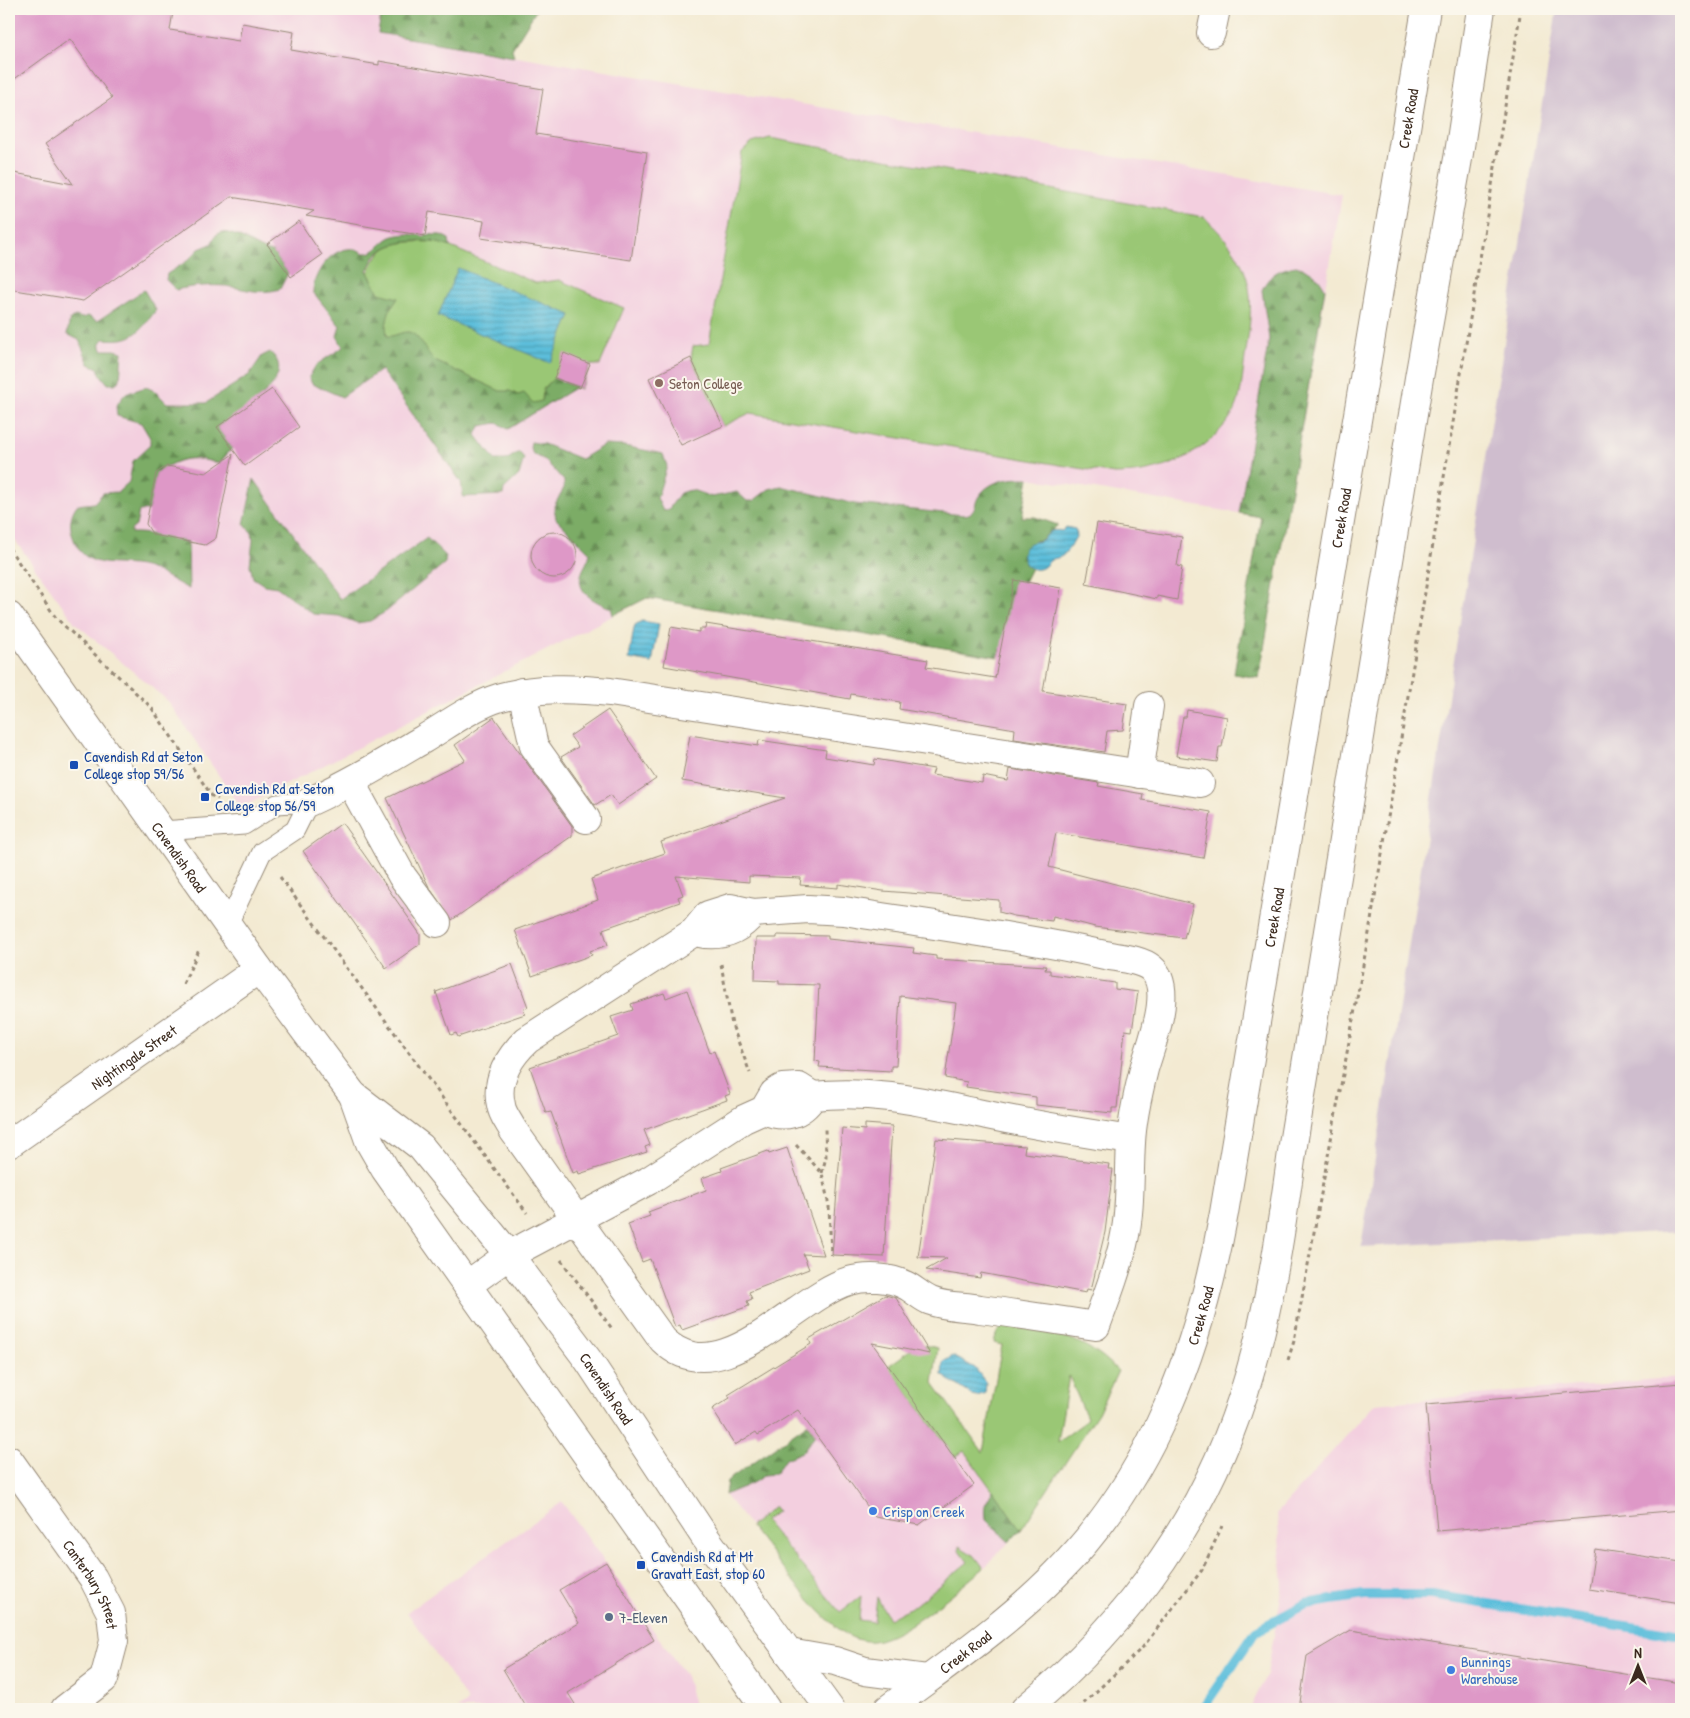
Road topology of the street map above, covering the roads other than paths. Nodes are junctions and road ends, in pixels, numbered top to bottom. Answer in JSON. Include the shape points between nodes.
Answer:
{"nodes":[{"id":1,"x":1426,"y":9,"type":"edge"},
{"id":2,"x":1481,"y":9,"type":"edge"},
{"id":3,"x":9,"y":616,"type":"edge"},
{"id":4,"x":522,"y":692,"type":"junction"},
{"id":5,"x":1149,"y":706,"type":"dead end"},
{"id":6,"x":1139,"y":774,"type":"junction"},
{"id":7,"x":351,"y":783,"type":"junction"},
{"id":8,"x":1200,"y":783,"type":"dead end"},
{"id":9,"x":308,"y":802,"type":"junction"},
{"id":10,"x":586,"y":819,"type":"dead end"},
{"id":11,"x":162,"y":831,"type":"junction"},
{"id":12,"x":437,"y":923,"type":"dead end"},
{"id":13,"x":228,"y":924,"type":"junction"},
{"id":14,"x":259,"y":969,"type":"junction"},
{"id":15,"x":353,"y":1095,"type":"junction"},
{"id":16,"x":1131,"y":1140,"type":"junction"},
{"id":17,"x":9,"y":1144,"type":"edge"},
{"id":18,"x":577,"y":1219,"type":"junction"},
{"id":19,"x":509,"y":1255,"type":"junction"},
{"id":20,"x":467,"y":1284,"type":"junction"},
{"id":21,"x":9,"y":1460,"type":"edge"},
{"id":22,"x":789,"y":1653,"type":"junction"},
{"id":23,"x":927,"y":1679,"type":"junction"},
{"id":24,"x":756,"y":1703,"type":"edge"},
{"id":25,"x":65,"y":1709,"type":"edge"},
{"id":26,"x":830,"y":1709,"type":"edge"},
{"id":27,"x":888,"y":1709,"type":"edge"},
{"id":28,"x":1025,"y":1709,"type":"edge"}],
"edges":[{"from":1,"to":23,"type":"main road","name":"Creek Road","via":[[1224,1213],[1202,1318],[1177,1387],[1153,1440],[1092,1534],[1057,1574],[1024,1604]]},
{"from":2,"to":28,"type":"main road","via":[[1279,1244],[1249,1376],[1212,1475],[1159,1568],[1095,1645],[1060,1681]]},
{"from":3,"to":11,"type":"main road","name":"Cavendish Road"},
{"from":4,"to":6,"type":"main road","via":[[578,688],[610,692]]},
{"from":4,"to":7,"type":"main road","via":[[480,705]]},
{"from":4,"to":10,"type":"main road","via":[[534,746]]},
{"from":5,"to":6,"type":"main road"},
{"from":6,"to":8,"type":"main road"},
{"from":7,"to":9,"type":"main road"},
{"from":7,"to":12,"type":"main road","via":[[402,876]]},
{"from":9,"to":11,"type":"lane","via":[[277,804],[244,826]]},
{"from":9,"to":13,"type":"lane","via":[[295,830],[262,852]]},
{"from":11,"to":13,"type":"main road","name":"Cavendish Road"},
{"from":13,"to":14,"type":"main road","name":"Cavendish Road"},
{"from":14,"to":15,"type":"main road","name":"Cavendish Road"},
{"from":14,"to":17,"type":"main road","name":"Nightingale Street"},
{"from":15,"to":19,"type":"main road","name":"Cavendish Road","via":[[421,1147]]},
{"from":15,"to":20,"type":"main road","name":"Cavendish Road","via":[[370,1143],[385,1170]]},
{"from":16,"to":18,"type":"main road","via":[[1051,1128],[898,1097],[842,1093],[813,1096],[799,1087],[782,1088],[774,1093],[764,1110],[744,1119],[648,1181]]},
{"from":16,"to":18,"type":"main road","via":[[1130,1203],[1124,1241],[1096,1326],[931,1301],[905,1284],[887,1280],[852,1280],[835,1286],[743,1346],[712,1356],[695,1357],[672,1349],[663,1340]]},
{"from":16,"to":18,"type":"main road","via":[[1162,996],[1161,982],[1144,964],[1069,947],[844,911],[808,909],[753,914],[727,933],[705,935],[694,932],[527,1040],[509,1059],[500,1084],[501,1107],[513,1130]]},
{"from":18,"to":19,"type":"main road"},
{"from":19,"to":20,"type":"main road"},
{"from":19,"to":22,"type":"main road","name":"Cavendish Road","via":[[588,1360],[705,1537]]},
{"from":20,"to":24,"type":"main road","name":"Cavendish Road"},
{"from":21,"to":25,"type":"main road","name":"Canterbury Street","via":[[93,1578],[111,1613],[114,1641],[104,1679]]},
{"from":22,"to":23,"type":"main road","via":[[865,1671]]},
{"from":22,"to":26,"type":"main road","name":"Cavendish Road"},
{"from":23,"to":27,"type":"main road","name":"Creek Road"}]}
